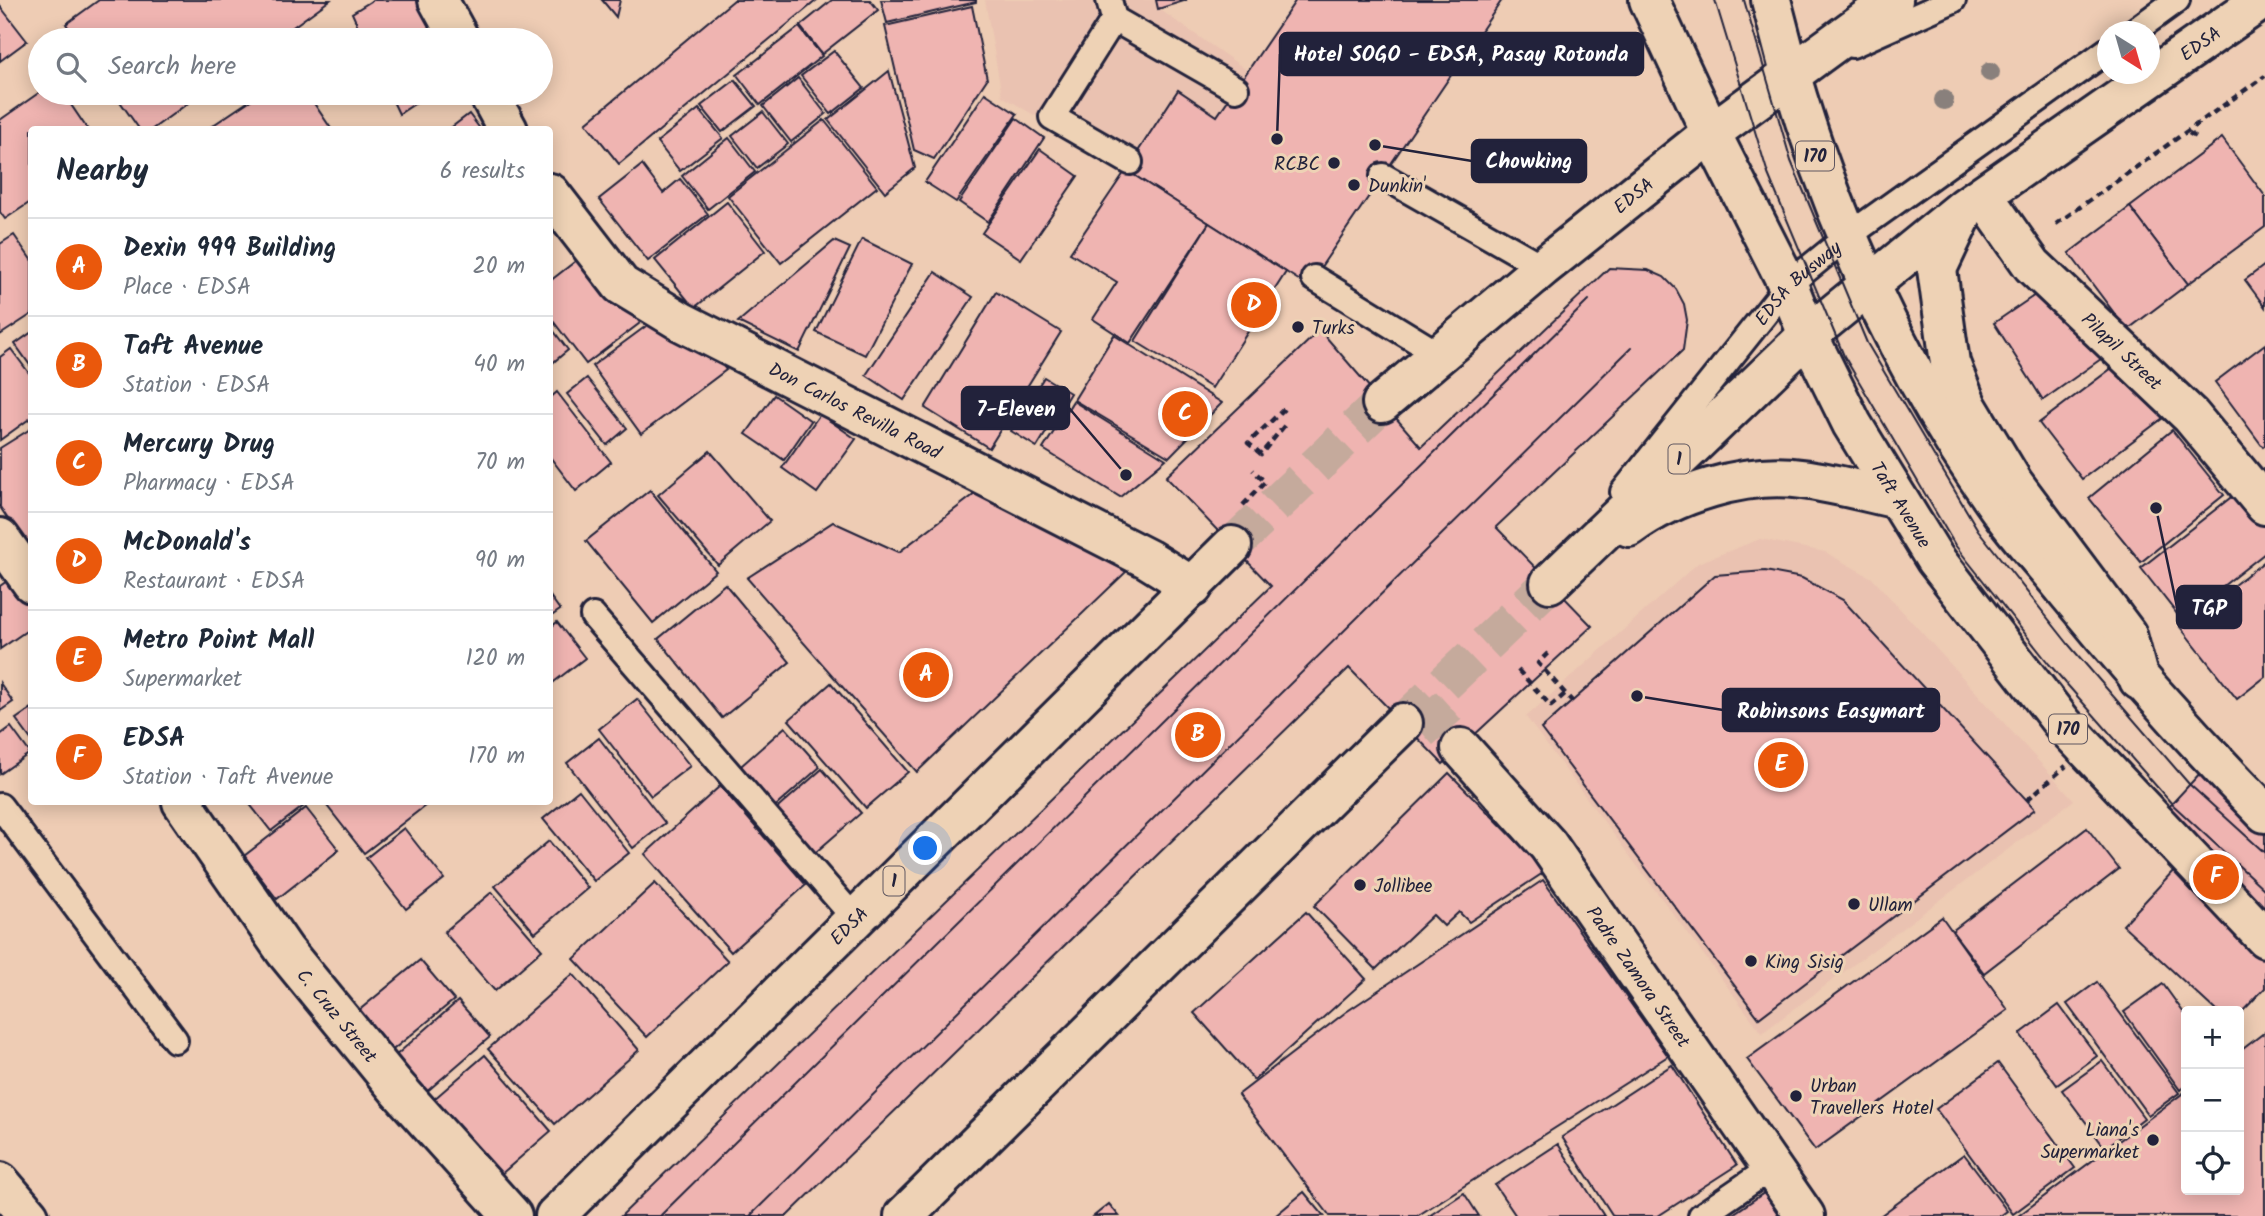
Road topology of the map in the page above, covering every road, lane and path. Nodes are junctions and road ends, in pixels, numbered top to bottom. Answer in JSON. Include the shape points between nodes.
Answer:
{"nodes":[{"id":1,"x":438,"y":0,"type":"edge"},
{"id":2,"x":1649,"y":0,"type":"edge"},
{"id":3,"x":1771,"y":0,"type":"edge"},
{"id":4,"x":1893,"y":0,"type":"edge"},
{"id":5,"x":1953,"y":0,"type":"edge"},
{"id":6,"x":2177,"y":0,"type":"edge"},
{"id":7,"x":2262,"y":0,"type":"edge"},
{"id":8,"x":1112,"y":10,"type":"edge"},
{"id":9,"x":2148,"y":21,"type":"edge"},
{"id":10,"x":453,"y":28,"type":"edge"},
{"id":11,"x":2097,"y":58,"type":"edge"},
{"id":12,"x":1790,"y":73,"type":"junction"},
{"id":13,"x":2265,"y":76,"type":"edge"},
{"id":14,"x":1236,"y":89,"type":"dead end"},
{"id":15,"x":494,"y":105,"type":"edge"},
{"id":16,"x":506,"y":126,"type":"edge"},
{"id":17,"x":1711,"y":133,"type":"junction"},
{"id":18,"x":2199,"y":139,"type":"dead end"},
{"id":19,"x":1130,"y":162,"type":"dead end"},
{"id":20,"x":1382,"y":176,"type":"dead end"},
{"id":21,"x":2107,"y":192,"type":"dead end"},
{"id":22,"x":553,"y":197,"type":"edge"},
{"id":23,"x":1974,"y":201,"type":"junction"},
{"id":24,"x":1848,"y":236,"type":"junction"},
{"id":25,"x":2020,"y":250,"type":"junction"},
{"id":26,"x":1543,"y":267,"type":"junction"},
{"id":27,"x":1314,"y":278,"type":"dead end"},
{"id":28,"x":1788,"y":285,"type":"junction"},
{"id":29,"x":1868,"y":286,"type":"junction"},
{"id":30,"x":1808,"y":335,"type":"junction"},
{"id":31,"x":1440,"y":355,"type":"junction"},
{"id":32,"x":1382,"y":403,"type":"tunnel mouth"},
{"id":33,"x":1282,"y":410,"type":"dead end"},
{"id":34,"x":1285,"y":425,"type":"dead end"},
{"id":35,"x":1253,"y":470,"type":"dead end"},
{"id":36,"x":1898,"y":499,"type":"junction"},
{"id":37,"x":2265,"y":505,"type":"edge"},
{"id":38,"x":1235,"y":528,"type":"joint"},
{"id":39,"x":0,"y":538,"type":"edge"},
{"id":40,"x":28,"y":577,"type":"edge"},
{"id":41,"x":1550,"y":583,"type":"junction"},
{"id":42,"x":1194,"y":587,"type":"junction"},
{"id":43,"x":593,"y":616,"type":"dead end"},
{"id":44,"x":1548,"y":653,"type":"dead end"},
{"id":45,"x":1518,"y":670,"type":"dead end"},
{"id":46,"x":2139,"y":680,"type":"junction"},
{"id":47,"x":1564,"y":695,"type":"junction"},
{"id":48,"x":1572,"y":701,"type":"dead end"},
{"id":49,"x":1403,"y":723,"type":"tunnel mouth"},
{"id":50,"x":1461,"y":748,"type":"tunnel mouth"},
{"id":51,"x":2066,"y":766,"type":"dead end"},
{"id":52,"x":2027,"y":800,"type":"dead end"},
{"id":53,"x":184,"y":805,"type":"edge"},
{"id":54,"x":0,"y":806,"type":"edge"},
{"id":55,"x":2265,"y":813,"type":"edge"},
{"id":56,"x":856,"y":920,"type":"junction"},
{"id":57,"x":2265,"y":938,"type":"edge"},
{"id":58,"x":175,"y":1040,"type":"dead end"},
{"id":59,"x":1771,"y":1168,"type":"junction"},
{"id":60,"x":0,"y":1182,"type":"edge"},
{"id":61,"x":29,"y":1216,"type":"edge"},
{"id":62,"x":512,"y":1216,"type":"edge"},
{"id":63,"x":555,"y":1216,"type":"edge"},
{"id":64,"x":904,"y":1216,"type":"edge"},
{"id":65,"x":1701,"y":1216,"type":"edge"},
{"id":66,"x":1805,"y":1216,"type":"edge"}],
"edges":[{"from":1,"to":10,"type":"main road"},
{"from":2,"to":17,"type":"main road","name":"Taft Avenue"},
{"from":3,"to":12,"type":"main road"},
{"from":4,"to":12,"type":"main road","name":"EDSA"},
{"from":5,"to":12,"type":"lane"},
{"from":6,"to":9,"type":"lane"},
{"from":7,"to":23,"type":"main road","name":"EDSA","number":"1"},
{"from":8,"to":14,"type":"lane"},
{"from":8,"to":19,"type":"lane","via":[[1052,117]]},
{"from":11,"to":24,"type":"lane","name":"EDSA Busway"},
{"from":12,"to":17,"type":"main road","name":"EDSA"},
{"from":12,"to":24,"type":"main road","number":"170","via":[[1813,152]]},
{"from":13,"to":25,"type":"path"},
{"from":15,"to":16,"type":"main road"},
{"from":17,"to":26,"type":"main road","name":"EDSA"},
{"from":17,"to":28,"type":"main road","name":"Taft Avenue","number":"170"},
{"from":18,"to":21,"type":"path","via":[[2190,132]]},
{"from":20,"to":26,"type":"lane"},
{"from":22,"to":42,"type":"main road","name":"Don Carlos Revilla Road","via":[[621,285],[682,322],[1148,559]]},
{"from":23,"to":25,"type":"main road","name":"Pilapil Street"},
{"from":23,"to":29,"type":"main road","name":"EDSA","number":"1"},
{"from":23,"to":46,"type":"main road","via":[[1937,269],[1950,363],[1967,406],[2014,484],[2134,629]]},
{"from":24,"to":28,"type":"lane","name":"EDSA Busway"},
{"from":24,"to":29,"type":"main road","number":"170"},
{"from":25,"to":37,"type":"main road","name":"Pilapil Street","via":[[2191,416]]},
{"from":26,"to":31,"type":"main road","name":"EDSA"},
{"from":27,"to":31,"type":"lane"},
{"from":28,"to":30,"type":"main road","name":"Taft Avenue","number":"170"},
{"from":28,"to":41,"type":"lane","name":"EDSA Busway"},
{"from":29,"to":30,"type":"main road","name":"EDSA","number":"1"},
{"from":29,"to":46,"type":"main road","number":"170","via":[[1923,389],[2004,514]]},
{"from":30,"to":36,"type":"main road","name":"Taft Avenue","number":"170","via":[[1852,424]]},
{"from":30,"to":41,"type":"main road","name":"EDSA","number":"1"},
{"from":31,"to":32,"type":"main road","name":"EDSA"},
{"from":33,"to":34,"type":"path","via":[[1248,443],[1261,454]]},
{"from":35,"to":38,"type":"path","via":[[1265,482]]},
{"from":36,"to":41,"type":"main road","via":[[1800,478],[1760,479],[1702,491],[1648,513]]},
{"from":36,"to":57,"type":"main road","name":"Taft Avenue","number":"170","via":[[1935,559],[2063,724]]},
{"from":38,"to":42,"type":"main road","name":"EDSA","number":"1"},
{"from":39,"to":40,"type":"main road"},
{"from":42,"to":56,"type":"main road","name":"EDSA","number":"1"},
{"from":43,"to":56,"type":"lane"},
{"from":44,"to":47,"type":"path","via":[[1538,663]]},
{"from":45,"to":47,"type":"path","via":[[1551,706]]},
{"from":46,"to":55,"type":"main road","number":"170"},
{"from":47,"to":48,"type":"path"},
{"from":49,"to":64,"type":"main road"},
{"from":50,"to":59,"type":"main road","name":"Padre Zamora Street","via":[[1548,845]]},
{"from":51,"to":52,"type":"path","bridge":true},
{"from":53,"to":62,"type":"main road","name":"C. Cruz Street","via":[[285,951],[397,1088]]},
{"from":54,"to":58,"type":"lane"},
{"from":56,"to":63,"type":"main road","name":"EDSA","number":"1"},
{"from":59,"to":65,"type":"lane"},
{"from":59,"to":66,"type":"main road","name":"Padre Zamora Street"},
{"from":60,"to":61,"type":"main road"}]}
